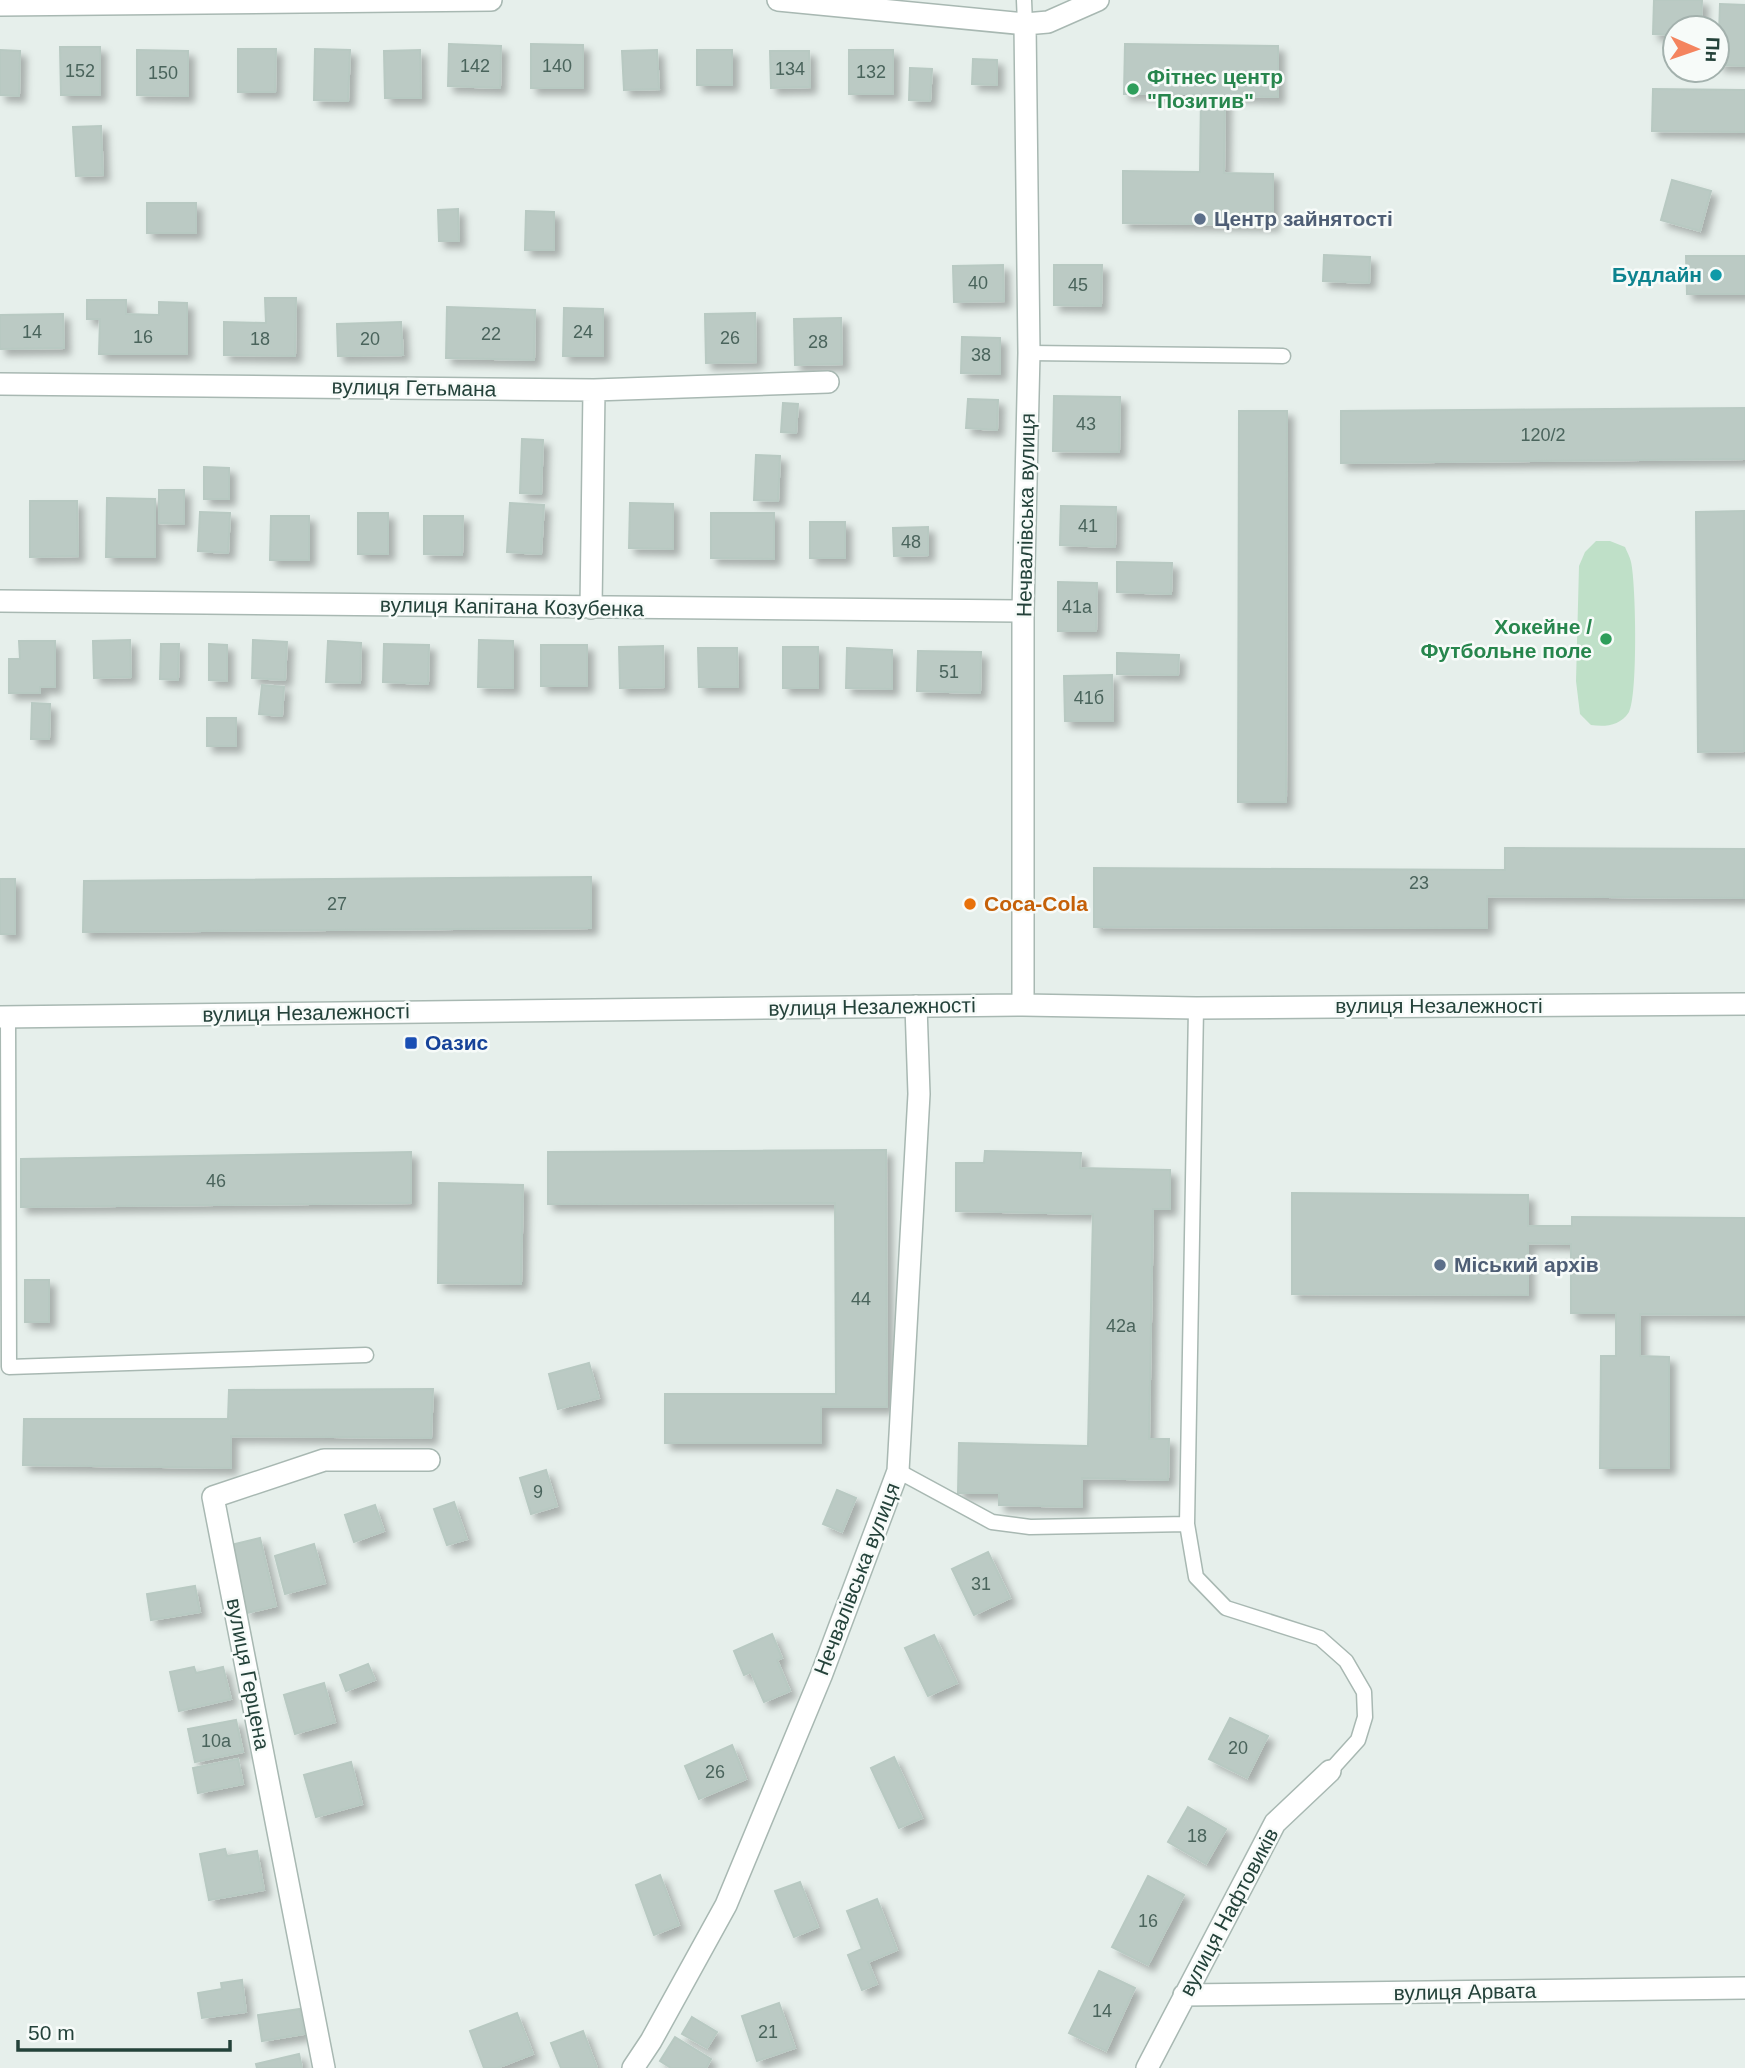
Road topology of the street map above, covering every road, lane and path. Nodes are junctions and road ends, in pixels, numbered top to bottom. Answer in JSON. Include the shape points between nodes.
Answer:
{"nodes":[{"id":1,"x":491,"y":0,"type":"edge"},
{"id":2,"x":778,"y":0,"type":"edge"},
{"id":3,"x":1024,"y":0,"type":"edge"},
{"id":4,"x":1098,"y":0,"type":"edge"},
{"id":5,"x":25,"y":2,"type":"edge"},
{"id":6,"x":0,"y":5,"type":"edge"},
{"id":7,"x":1025,"y":24,"type":"junction"},
{"id":8,"x":1029,"y":354,"type":"junction"},
{"id":9,"x":1283,"y":356,"type":"dead end"},
{"id":10,"x":828,"y":382,"type":"dead end"},
{"id":11,"x":0,"y":384,"type":"edge"},
{"id":12,"x":594,"y":390,"type":"junction"},
{"id":13,"x":0,"y":601,"type":"edge"},
{"id":14,"x":591,"y":608,"type":"junction"},
{"id":15,"x":1023,"y":611,"type":"junction"},
{"id":16,"x":1745,"y":1004,"type":"edge"},
{"id":17,"x":1023,"y":1005,"type":"junction"},
{"id":18,"x":916,"y":1006,"type":"junction"},
{"id":19,"x":1196,"y":1008,"type":"junction"},
{"id":20,"x":4,"y":1017,"type":"edge"},
{"id":21,"x":366,"y":1355,"type":"dead end"},
{"id":22,"x":429,"y":1460,"type":"dead end"},
{"id":23,"x":898,"y":1471,"type":"junction"},
{"id":24,"x":1187,"y":1524,"type":"junction"},
{"id":25,"x":1330,"y":1771,"type":"joint"},
{"id":26,"x":1745,"y":1988,"type":"edge"},
{"id":27,"x":1184,"y":1995,"type":"junction"},
{"id":28,"x":324,"y":2068,"type":"edge"},
{"id":29,"x":633,"y":2068,"type":"edge"},
{"id":30,"x":1147,"y":2068,"type":"edge"}],
"edges":[{"from":1,"to":5,"type":"street"},
{"from":2,"to":7,"type":"street"},
{"from":3,"to":7,"type":"lane"},
{"from":4,"to":7,"type":"street","via":[[1048,22]]},
{"from":5,"to":6,"type":"street"},
{"from":7,"to":8,"type":"street","name":"Нечвалівська вулиця"},
{"from":8,"to":9,"type":"lane"},
{"from":8,"to":15,"type":"street","name":"Нечвалівська вулиця"},
{"from":10,"to":12,"type":"street","name":"вулиця Гетьмана"},
{"from":11,"to":12,"type":"street","name":"вулиця Гетьмана"},
{"from":12,"to":14,"type":"street"},
{"from":13,"to":14,"type":"street","name":"вулиця Капітана Козубенка"},
{"from":14,"to":15,"type":"street","name":"вулиця Капітана Козубенка"},
{"from":15,"to":17,"type":"street","name":"Нечвалівська вулиця"},
{"from":16,"to":19,"type":"street","name":"вулиця Незалежності"},
{"from":17,"to":18,"type":"street","name":"вулиця Незалежності"},
{"from":17,"to":19,"type":"street","name":"вулиця Незалежності"},
{"from":18,"to":20,"type":"street","name":"вулиця Незалежності"},
{"from":18,"to":23,"type":"street","name":"Нечвалівська вулиця","via":[[919,1094]]},
{"from":19,"to":24,"type":"lane"},
{"from":20,"to":21,"type":"lane","via":[[9,1367]]},
{"from":22,"to":28,"type":"street","name":"вулиця Герцена","via":[[324,1460],[213,1497]]},
{"from":23,"to":24,"type":"lane","via":[[992,1522],[1030,1527]]},
{"from":23,"to":29,"type":"street","name":"Нечвалівська вулиця","via":[[821,1676],[726,1905]]},
{"from":24,"to":25,"type":"lane","via":[[1195,1577],[1226,1608],[1320,1638],[1346,1661],[1364,1692],[1365,1717],[1358,1740]]},
{"from":25,"to":27,"type":"street","name":"вулиця Нафтовиків","via":[[1275,1823]]},
{"from":26,"to":27,"type":"street","name":"вулиця Арвата"},
{"from":27,"to":30,"type":"street","name":"вулиця Нафтовиків"}]}
